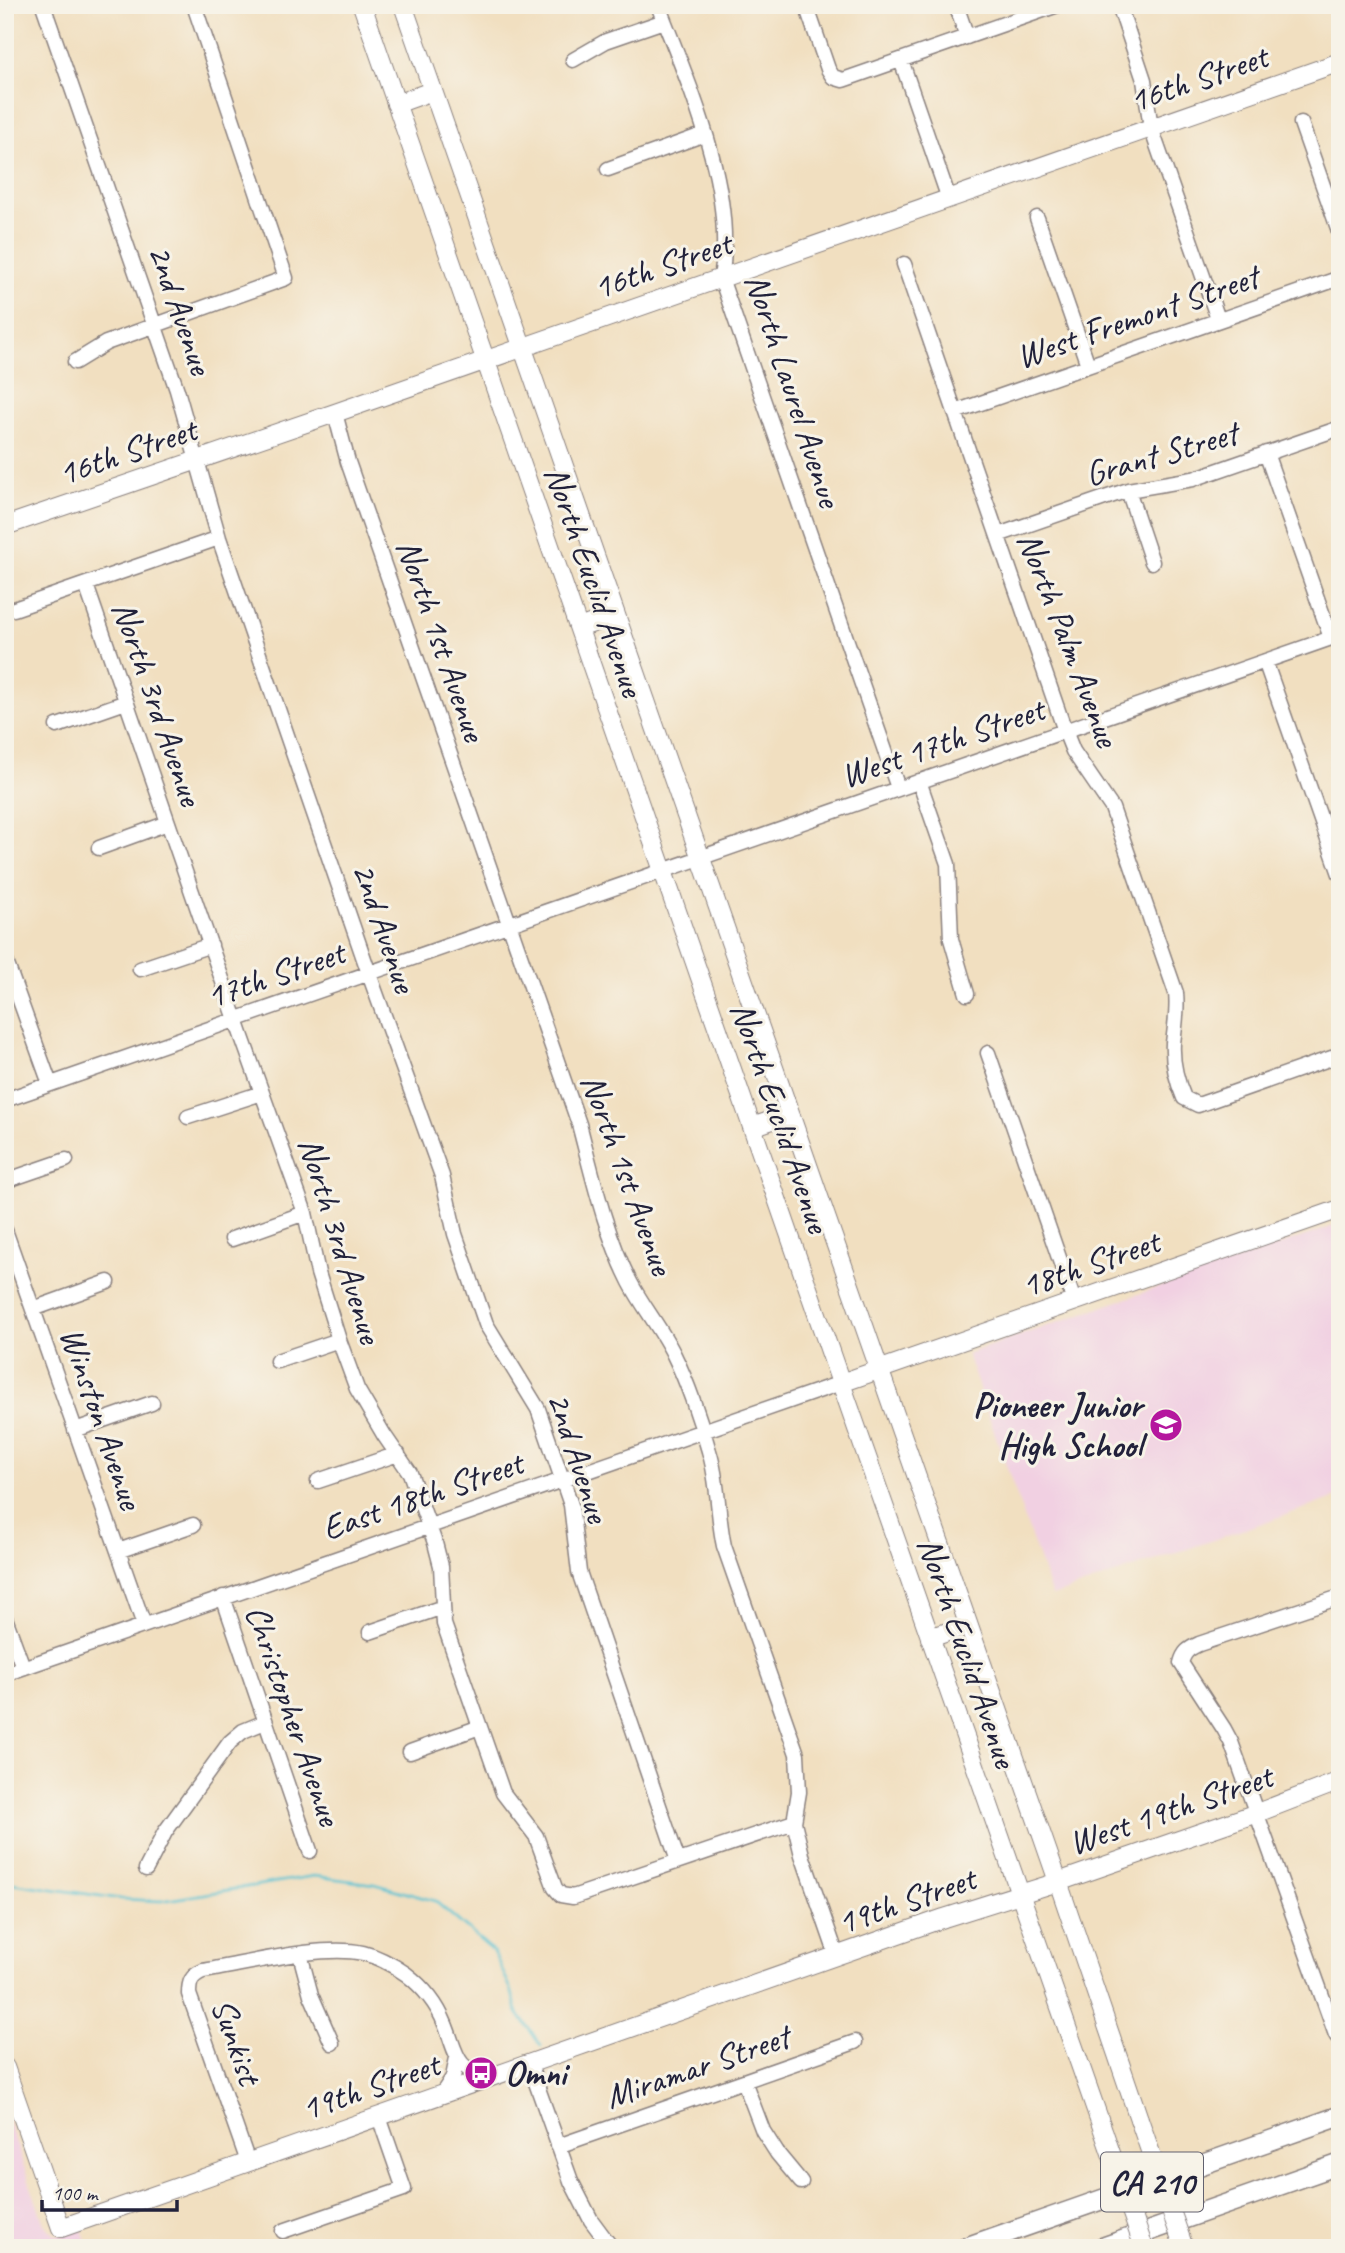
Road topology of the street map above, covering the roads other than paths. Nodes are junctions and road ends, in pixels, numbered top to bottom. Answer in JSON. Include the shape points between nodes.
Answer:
{"nodes":[{"id":1,"x":43,"y":5,"type":"edge"},
{"id":2,"x":194,"y":5,"type":"edge"},
{"id":3,"x":362,"y":5,"type":"edge"},
{"id":4,"x":402,"y":5,"type":"edge"},
{"id":5,"x":658,"y":5,"type":"edge"},
{"id":6,"x":806,"y":5,"type":"edge"},
{"id":7,"x":956,"y":5,"type":"edge"},
{"id":8,"x":1058,"y":5,"type":"edge"},
{"id":9,"x":1119,"y":5,"type":"edge"},
{"id":10,"x":664,"y":21,"type":"junction"},
{"id":11,"x":967,"y":37,"type":"junction"},
{"id":12,"x":573,"y":60,"type":"dead end"},
{"id":13,"x":901,"y":60,"type":"junction"},
{"id":14,"x":1340,"y":62,"type":"edge"},
{"id":15,"x":432,"y":91,"type":"junction"},
{"id":16,"x":396,"y":104,"type":"junction"},
{"id":17,"x":1301,"y":123,"type":"dead end"},
{"id":18,"x":1151,"y":128,"type":"junction"},
{"id":19,"x":705,"y":134,"type":"junction"},
{"id":20,"x":608,"y":169,"type":"dead end"},
{"id":21,"x":949,"y":199,"type":"junction"},
{"id":22,"x":1037,"y":218,"type":"dead end"},
{"id":23,"x":1340,"y":234,"type":"edge"},
{"id":24,"x":904,"y":264,"type":"dead end"},
{"id":25,"x":721,"y":278,"type":"junction"},
{"id":26,"x":1340,"y":278,"type":"edge"},
{"id":27,"x":1218,"y":319,"type":"junction"},
{"id":28,"x":155,"y":324,"type":"junction"},
{"id":29,"x":522,"y":348,"type":"junction"},
{"id":30,"x":485,"y":361,"type":"junction"},
{"id":31,"x":75,"y":362,"type":"dead end"},
{"id":32,"x":1088,"y":365,"type":"junction"},
{"id":33,"x":955,"y":412,"type":"junction"},
{"id":34,"x":335,"y":413,"type":"junction"},
{"id":35,"x":1340,"y":428,"type":"edge"},
{"id":36,"x":1266,"y":453,"type":"junction"},
{"id":37,"x":197,"y":460,"type":"junction"},
{"id":38,"x":1128,"y":490,"type":"junction"},
{"id":39,"x":5,"y":526,"type":"edge"},
{"id":40,"x":998,"y":535,"type":"junction"},
{"id":41,"x":219,"y":538,"type":"junction"},
{"id":42,"x":1152,"y":562,"type":"dead end"},
{"id":43,"x":86,"y":585,"type":"junction"},
{"id":44,"x":15,"y":609,"type":"dead end"},
{"id":45,"x":615,"y":615,"type":"junction"},
{"id":46,"x":579,"y":628,"type":"junction"},
{"id":47,"x":1335,"y":637,"type":"edge"},
{"id":48,"x":1265,"y":661,"type":"junction"},
{"id":49,"x":126,"y":702,"type":"junction"},
{"id":50,"x":57,"y":726,"type":"dead end"},
{"id":51,"x":1065,"y":731,"type":"junction"},
{"id":52,"x":919,"y":781,"type":"junction"},
{"id":53,"x":898,"y":788,"type":"junction"},
{"id":54,"x":168,"y":823,"type":"junction"},
{"id":55,"x":99,"y":848,"type":"dead end"},
{"id":56,"x":701,"y":858,"type":"junction"},
{"id":57,"x":683,"y":864,"type":"joint"},
{"id":58,"x":663,"y":871,"type":"junction"},
{"id":59,"x":1340,"y":874,"type":"edge"},
{"id":60,"x":510,"y":924,"type":"junction"},
{"id":61,"x":211,"y":945,"type":"junction"},
{"id":62,"x":5,"y":959,"type":"edge"},
{"id":63,"x":140,"y":969,"type":"dead end"},
{"id":64,"x":369,"y":973,"type":"junction"},
{"id":65,"x":967,"y":994,"type":"dead end"},
{"id":66,"x":236,"y":1019,"type":"junction"},
{"id":67,"x":988,"y":1053,"type":"dead end"},
{"id":68,"x":1340,"y":1055,"type":"edge"},
{"id":69,"x":50,"y":1084,"type":"junction"},
{"id":70,"x":262,"y":1093,"type":"junction"},
{"id":71,"x":5,"y":1100,"type":"edge"},
{"id":72,"x":790,"y":1114,"type":"junction"},
{"id":73,"x":188,"y":1117,"type":"dead end"},
{"id":74,"x":752,"y":1127,"type":"junction"},
{"id":75,"x":66,"y":1160,"type":"dead end"},
{"id":76,"x":5,"y":1181,"type":"edge"},
{"id":77,"x":1340,"y":1209,"type":"edge"},
{"id":78,"x":305,"y":1213,"type":"junction"},
{"id":79,"x":5,"y":1230,"type":"edge"},
{"id":80,"x":232,"y":1239,"type":"dead end"},
{"id":81,"x":108,"y":1282,"type":"dead end"},
{"id":82,"x":1074,"y":1301,"type":"junction"},
{"id":83,"x":33,"y":1308,"type":"junction"},
{"id":84,"x":339,"y":1340,"type":"junction"},
{"id":85,"x":276,"y":1362,"type":"dead end"},
{"id":86,"x":879,"y":1369,"type":"junction"},
{"id":87,"x":860,"y":1376,"type":"joint"},
{"id":88,"x":841,"y":1383,"type":"junction"},
{"id":89,"x":152,"y":1403,"type":"dead end"},
{"id":90,"x":75,"y":1430,"type":"junction"},
{"id":91,"x":702,"y":1431,"type":"junction"},
{"id":92,"x":398,"y":1454,"type":"junction"},
{"id":93,"x":562,"y":1480,"type":"junction"},
{"id":94,"x":318,"y":1481,"type":"dead end"},
{"id":95,"x":193,"y":1525,"type":"dead end"},
{"id":96,"x":429,"y":1526,"type":"junction"},
{"id":97,"x":118,"y":1551,"type":"junction"},
{"id":98,"x":223,"y":1597,"type":"junction"},
{"id":99,"x":1340,"y":1597,"type":"edge"},
{"id":100,"x":443,"y":1607,"type":"junction"},
{"id":101,"x":5,"y":1618,"type":"edge"},
{"id":102,"x":144,"y":1625,"type":"junction"},
{"id":103,"x":968,"y":1625,"type":"junction"},
{"id":104,"x":370,"y":1632,"type":"dead end"},
{"id":105,"x":930,"y":1638,"type":"junction"},
{"id":106,"x":23,"y":1667,"type":"junction"},
{"id":107,"x":5,"y":1674,"type":"edge"},
{"id":108,"x":265,"y":1722,"type":"junction"},
{"id":109,"x":480,"y":1727,"type":"junction"},
{"id":110,"x":410,"y":1752,"type":"dead end"},
{"id":111,"x":1340,"y":1781,"type":"edge"},
{"id":112,"x":1257,"y":1813,"type":"junction"},
{"id":113,"x":794,"y":1822,"type":"junction"},
{"id":114,"x":310,"y":1851,"type":"dead end"},
{"id":115,"x":678,"y":1861,"type":"junction"},
{"id":116,"x":146,"y":1869,"type":"dead end"},
{"id":117,"x":1058,"y":1882,"type":"junction"},
{"id":118,"x":1020,"y":1894,"type":"junction"},
{"id":119,"x":300,"y":1954,"type":"junction"},
{"id":120,"x":837,"y":1956,"type":"junction"},
{"id":121,"x":1336,"y":2035,"type":"dead end"},
{"id":122,"x":855,"y":2042,"type":"dead end"},
{"id":123,"x":332,"y":2043,"type":"dead end"},
{"id":124,"x":457,"y":2058,"type":"junction"},
{"id":125,"x":529,"y":2063,"type":"junction"},
{"id":126,"x":5,"y":2067,"type":"edge"},
{"id":127,"x":489,"y":2078,"type":"junction"},
{"id":128,"x":744,"y":2081,"type":"junction"},
{"id":129,"x":442,"y":2094,"type":"junction"},
{"id":130,"x":1340,"y":2116,"type":"edge"},
{"id":131,"x":379,"y":2117,"type":"junction"},
{"id":132,"x":558,"y":2146,"type":"junction"},
{"id":133,"x":248,"y":2162,"type":"junction"},
{"id":134,"x":1340,"y":2164,"type":"edge"},
{"id":135,"x":801,"y":2182,"type":"dead end"},
{"id":136,"x":283,"y":2231,"type":"dead end"},
{"id":137,"x":611,"y":2247,"type":"edge"},
{"id":138,"x":964,"y":2248,"type":"edge"},
{"id":139,"x":1101,"y":2248,"type":"edge"},
{"id":140,"x":1144,"y":2248,"type":"edge"},
{"id":141,"x":1184,"y":2248,"type":"edge"}],
"edges":[{"from":1,"to":28,"type":"street","name":"2nd Avenue"},
{"from":2,"to":28,"type":"street","via":[[286,278]]},
{"from":3,"to":16,"type":"main road","name":"North Euclid Avenue"},
{"from":4,"to":15,"type":"main road","name":"North Euclid Avenue"},
{"from":5,"to":10,"type":"street","name":"North Laurel Avenue"},
{"from":6,"to":13,"type":"street","via":[[833,77],[842,80]]},
{"from":7,"to":11,"type":"street"},
{"from":8,"to":11,"type":"street"},
{"from":9,"to":18,"type":"street","via":[[1144,80]]},
{"from":10,"to":12,"type":"street","via":[[606,41]]},
{"from":10,"to":19,"type":"street","name":"North Laurel Avenue"},
{"from":11,"to":13,"type":"street"},
{"from":13,"to":21,"type":"street"},
{"from":14,"to":18,"type":"main road","name":"16th Street"},
{"from":15,"to":16,"type":"main road"},
{"from":15,"to":29,"type":"main road","name":"North Euclid Avenue"},
{"from":16,"to":30,"type":"main road","name":"North Euclid Avenue"},
{"from":17,"to":23,"type":"street"},
{"from":18,"to":21,"type":"main road","name":"16th Street"},
{"from":18,"to":27,"type":"street"},
{"from":19,"to":20,"type":"street"},
{"from":19,"to":25,"type":"street","name":"North Laurel Avenue","via":[[720,196]]},
{"from":21,"to":25,"type":"main road","name":"16th Street"},
{"from":22,"to":32,"type":"street"},
{"from":24,"to":33,"type":"street","name":"North Palm Avenue"},
{"from":25,"to":29,"type":"main road","name":"16th Street"},
{"from":25,"to":53,"type":"street","name":"North Laurel Avenue"},
{"from":26,"to":27,"type":"street","name":"West Fremont Street"},
{"from":27,"to":32,"type":"street","name":"West Fremont Street"},
{"from":28,"to":31,"type":"street","via":[[106,343]]},
{"from":28,"to":37,"type":"street","name":"2nd Avenue"},
{"from":29,"to":30,"type":"main road","name":"16th Street"},
{"from":29,"to":45,"type":"main road","name":"North Euclid Avenue"},
{"from":30,"to":34,"type":"main road","name":"16th Street"},
{"from":30,"to":46,"type":"main road","name":"North Euclid Avenue"},
{"from":32,"to":33,"type":"street","name":"West Fremont Street"},
{"from":33,"to":40,"type":"street","name":"North Palm Avenue"},
{"from":34,"to":37,"type":"main road","name":"16th Street"},
{"from":34,"to":60,"type":"street","name":"North 1st Avenue","via":[[348,462]]},
{"from":35,"to":36,"type":"street","name":"Grant Street"},
{"from":36,"to":38,"type":"street","name":"Grant Street","via":[[1193,480]]},
{"from":36,"to":47,"type":"street"},
{"from":37,"to":39,"type":"main road","name":"16th Street"},
{"from":37,"to":41,"type":"street","name":"2nd Avenue"},
{"from":38,"to":40,"type":"street","name":"Grant Street"},
{"from":38,"to":42,"type":"street"},
{"from":40,"to":51,"type":"street","name":"North Palm Avenue"},
{"from":41,"to":43,"type":"street"},
{"from":41,"to":64,"type":"street","name":"2nd Avenue"},
{"from":43,"to":44,"type":"street"},
{"from":43,"to":49,"type":"street","name":"North 3rd Avenue"},
{"from":45,"to":46,"type":"main road"},
{"from":45,"to":56,"type":"main road","name":"North Euclid Avenue"},
{"from":46,"to":58,"type":"main road","name":"North Euclid Avenue"},
{"from":47,"to":48,"type":"street","name":"West 17th Street"},
{"from":48,"to":51,"type":"street","name":"West 17th Street"},
{"from":48,"to":59,"type":"street"},
{"from":49,"to":50,"type":"street"},
{"from":49,"to":54,"type":"street","name":"North 3rd Avenue"},
{"from":51,"to":52,"type":"street","name":"West 17th Street"},
{"from":51,"to":68,"type":"street","name":"North Palm Avenue","via":[[1073,751],[1112,808],[1176,993],[1173,1046],[1184,1098],[1198,1105]]},
{"from":52,"to":53,"type":"street","name":"West 17th Street"},
{"from":52,"to":65,"type":"street","via":[[948,864],[951,939]]},
{"from":53,"to":56,"type":"street","name":"West 17th Street"},
{"from":54,"to":55,"type":"street"},
{"from":54,"to":61,"type":"street","name":"North 3rd Avenue"},
{"from":56,"to":57,"type":"street","name":"West 17th Street"},
{"from":56,"to":72,"type":"main road","name":"North Euclid Avenue"},
{"from":57,"to":58,"type":"street","name":"17th Street"},
{"from":58,"to":60,"type":"street","name":"17th Street"},
{"from":58,"to":74,"type":"main road","name":"North Euclid Avenue"},
{"from":60,"to":64,"type":"street","name":"17th Street"},
{"from":60,"to":91,"type":"street","name":"North 1st Avenue","via":[[621,1260],[676,1358]]},
{"from":61,"to":63,"type":"street"},
{"from":61,"to":66,"type":"street","name":"North 3rd Avenue"},
{"from":62,"to":69,"type":"street"},
{"from":64,"to":66,"type":"street","name":"17th Street"},
{"from":64,"to":93,"type":"street","name":"2nd Avenue","via":[[442,1176],[454,1234],[486,1324],[538,1409]]},
{"from":66,"to":69,"type":"street","name":"17th Street"},
{"from":66,"to":70,"type":"street","name":"North 3rd Avenue"},
{"from":67,"to":82,"type":"street"},
{"from":69,"to":71,"type":"street","name":"17th Street"},
{"from":70,"to":73,"type":"street"},
{"from":70,"to":78,"type":"street","name":"North 3rd Avenue"},
{"from":72,"to":74,"type":"main road"},
{"from":72,"to":86,"type":"main road","name":"North Euclid Avenue"},
{"from":74,"to":88,"type":"main road","name":"North Euclid Avenue"},
{"from":75,"to":76,"type":"street"},
{"from":77,"to":82,"type":"main road","name":"18th Street"},
{"from":78,"to":80,"type":"street"},
{"from":78,"to":84,"type":"street","name":"North 3rd Avenue"},
{"from":79,"to":83,"type":"street","name":"Winston Avenue"},
{"from":81,"to":83,"type":"street"},
{"from":82,"to":86,"type":"main road","name":"18th Street"},
{"from":83,"to":90,"type":"street","name":"Winston Avenue"},
{"from":84,"to":85,"type":"street"},
{"from":84,"to":92,"type":"street","name":"North 3rd Avenue","via":[[357,1389]]},
{"from":86,"to":87,"type":"main road","name":"18th Street"},
{"from":86,"to":103,"type":"main road","name":"North Euclid Avenue"},
{"from":87,"to":88,"type":"main road","name":"East 18th Street"},
{"from":88,"to":91,"type":"street","name":"East 18th Street"},
{"from":88,"to":105,"type":"main road","name":"North Euclid Avenue"},
{"from":89,"to":90,"type":"street"},
{"from":90,"to":97,"type":"street","name":"Winston Avenue"},
{"from":91,"to":93,"type":"street","name":"East 18th Street"},
{"from":91,"to":113,"type":"street","name":"North 1st Avenue","via":[[715,1473],[724,1546],[797,1754],[799,1792]]},
{"from":92,"to":94,"type":"street"},
{"from":92,"to":96,"type":"street","name":"North 3rd Avenue","via":[[410,1473]]},
{"from":93,"to":96,"type":"street","name":"East 18th Street"},
{"from":93,"to":115,"type":"street","name":"2nd Avenue","via":[[571,1505],[579,1572]]},
{"from":95,"to":97,"type":"street"},
{"from":96,"to":98,"type":"street","name":"East 18th Street"},
{"from":96,"to":100,"type":"street","name":"North 3rd Avenue","via":[[441,1566]]},
{"from":97,"to":102,"type":"street","name":"Winston Avenue"},
{"from":98,"to":102,"type":"street","name":"East 18th Street"},
{"from":98,"to":108,"type":"street","name":"Christopher Avenue"},
{"from":99,"to":112,"type":"street","via":[[1199,1644],[1183,1655],[1186,1673],[1231,1742]]},
{"from":100,"to":104,"type":"street"},
{"from":100,"to":109,"type":"street","name":"North 3rd Avenue","via":[[444,1624]]},
{"from":101,"to":106,"type":"street"},
{"from":102,"to":106,"type":"street","name":"East 18th Street"},
{"from":103,"to":105,"type":"main road"},
{"from":103,"to":117,"type":"main road","name":"North Euclid Avenue"},
{"from":105,"to":118,"type":"main road","name":"North Euclid Avenue"},
{"from":106,"to":107,"type":"street","name":"East 18th Street"},
{"from":108,"to":114,"type":"street","name":"Christopher Avenue"},
{"from":108,"to":116,"type":"street","via":[[230,1742],[165,1832]]},
{"from":109,"to":110,"type":"street"},
{"from":109,"to":115,"type":"street","name":"North 3rd Avenue","via":[[503,1793],[536,1836],[561,1895],[573,1897]]},
{"from":111,"to":112,"type":"main road","name":"West 19th Street"},
{"from":112,"to":117,"type":"main road","name":"West 19th Street"},
{"from":112,"to":121,"type":"street"},
{"from":113,"to":115,"type":"street"},
{"from":113,"to":120,"type":"street","name":"North 1st Avenue"},
{"from":117,"to":118,"type":"main road","name":"West 19th Street"},
{"from":117,"to":141,"type":"main road","name":"North Euclid Avenue","bridge":true},
{"from":118,"to":120,"type":"main road","name":"19th Street"},
{"from":118,"to":140,"type":"main road","name":"North Euclid Avenue","bridge":true},
{"from":119,"to":123,"type":"street","via":[[311,1995]]},
{"from":119,"to":124,"type":"street","via":[[353,1952],[396,1967],[432,2000]]},
{"from":119,"to":133,"type":"street","name":"Sunkist","via":[[203,1971],[191,1979],[189,1994]]},
{"from":120,"to":125,"type":"main road","name":"19th Street"},
{"from":122,"to":128,"type":"street","name":"Miramar Street"},
{"from":124,"to":127,"type":"street","via":[[470,2071]]},
{"from":124,"to":129,"type":"street","via":[[453,2077]]},
{"from":125,"to":127,"type":"main road","name":"19th Street"},
{"from":125,"to":132,"type":"street"},
{"from":126,"to":133,"type":"main road","name":"19th Street","via":[[61,2228]]},
{"from":127,"to":129,"type":"main road","name":"19th Street"},
{"from":128,"to":132,"type":"street","name":"Miramar Street"},
{"from":128,"to":135,"type":"street","via":[[763,2131]]},
{"from":129,"to":131,"type":"main road","name":"19th Street"},
{"from":130,"to":138,"type":"highway","number":"CA 210"},
{"from":131,"to":133,"type":"main road","name":"19th Street"},
{"from":131,"to":136,"type":"street","via":[[404,2189]]},
{"from":132,"to":137,"type":"street","via":[[579,2199]]},
{"from":134,"to":139,"type":"highway","number":"CA 210"}]}
